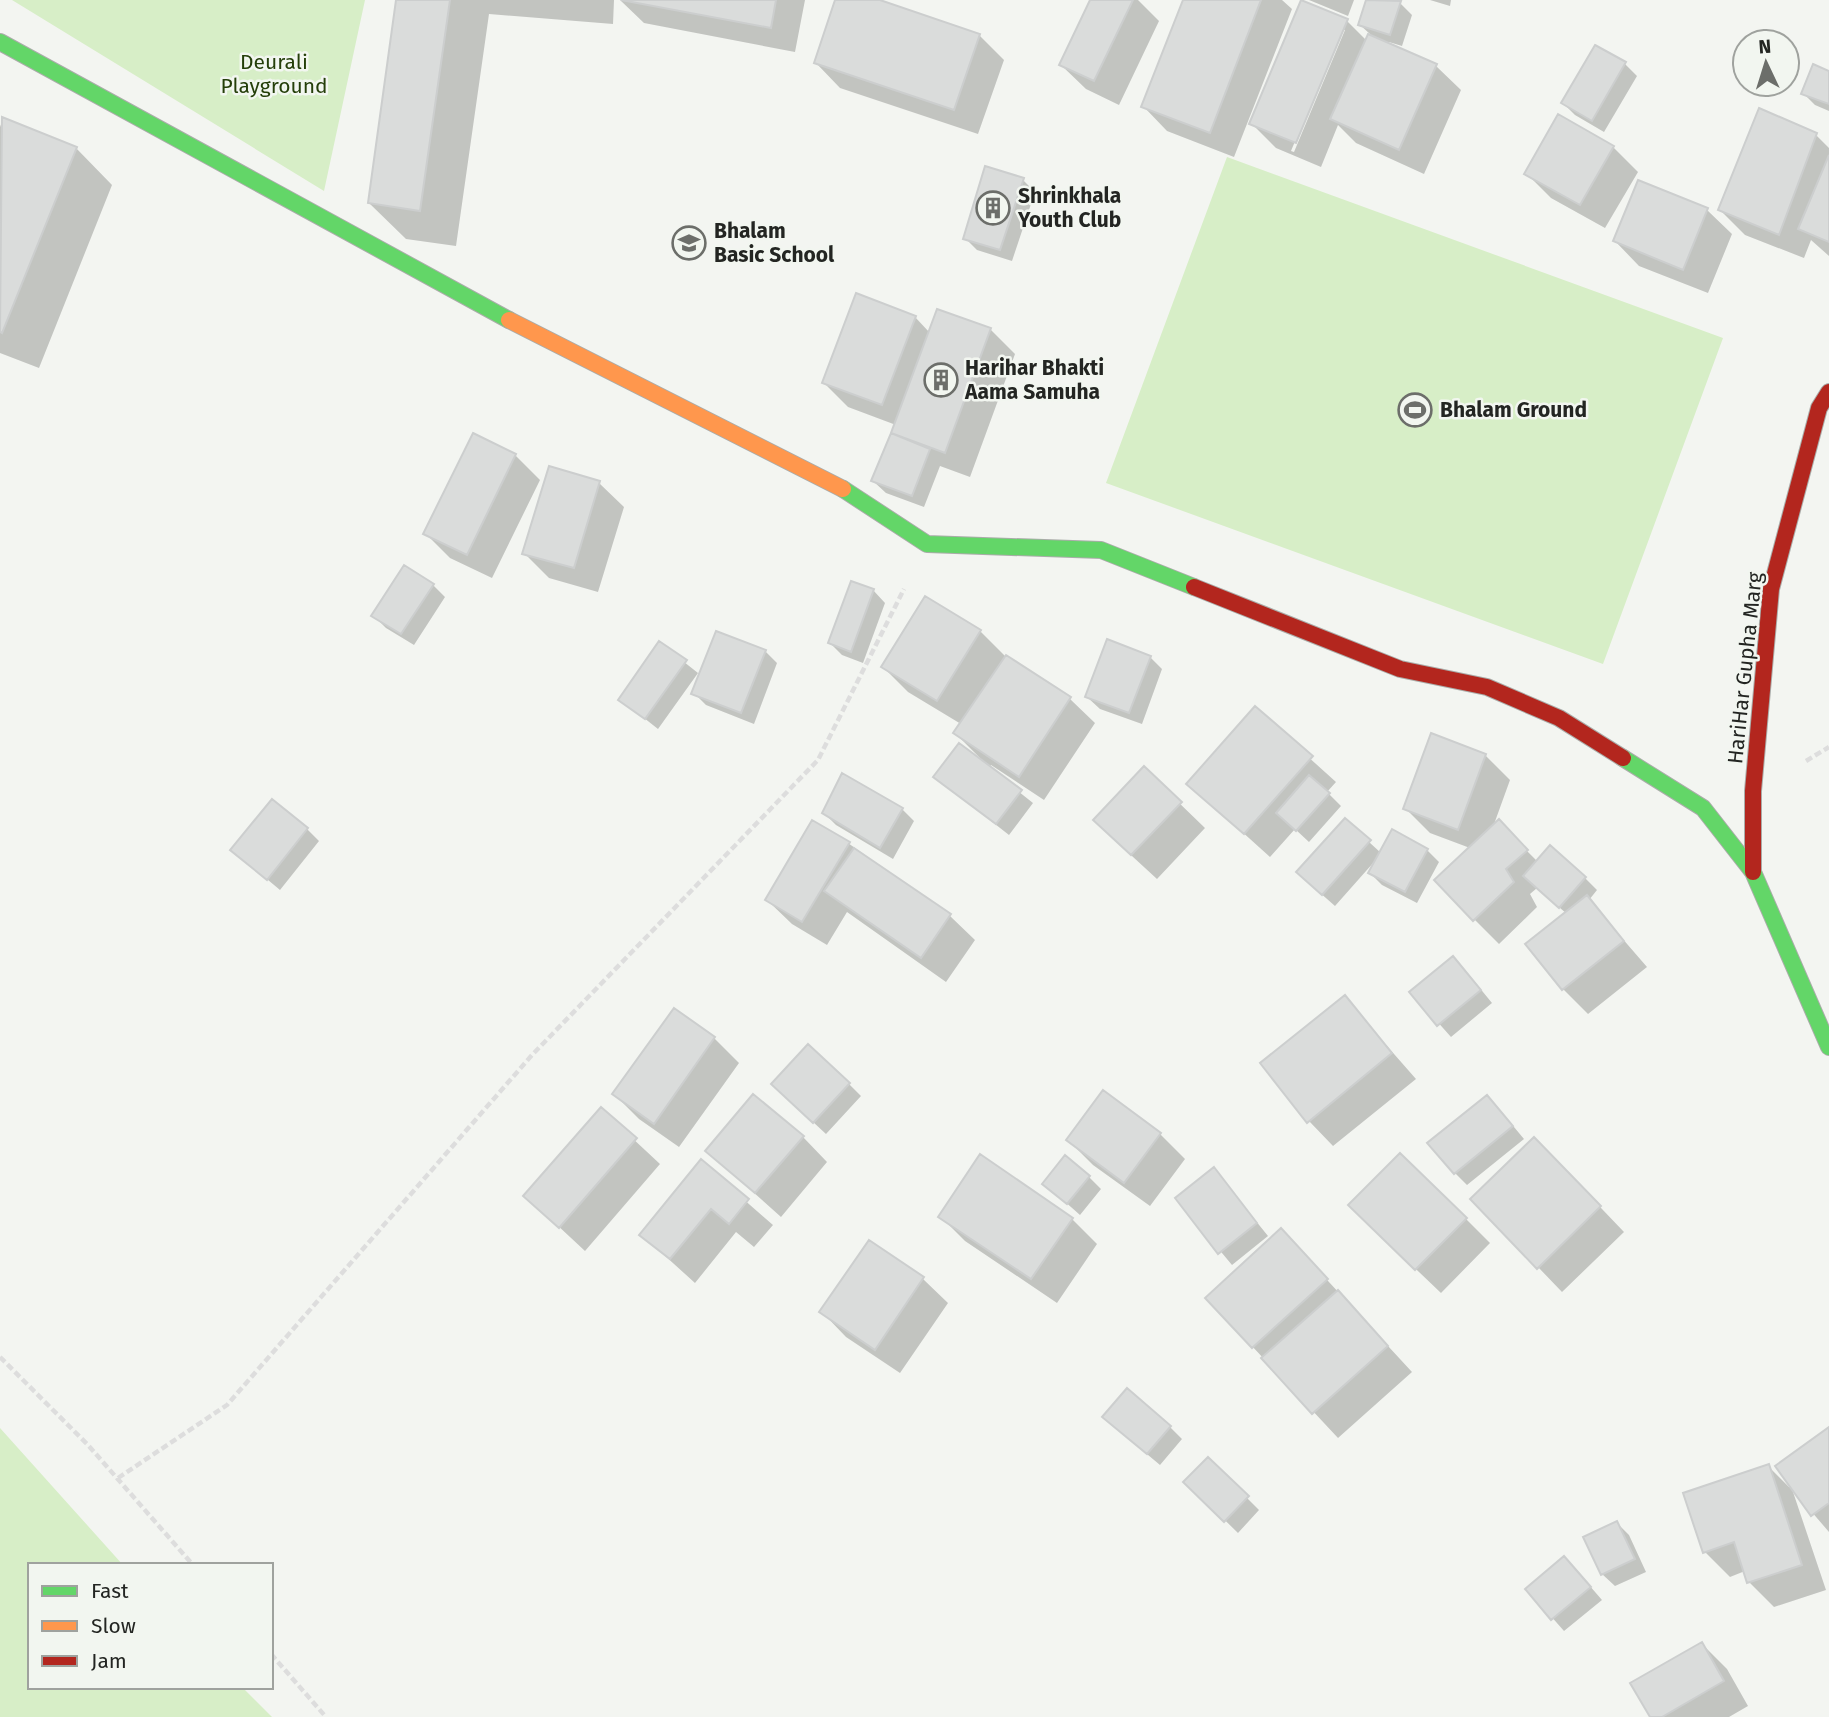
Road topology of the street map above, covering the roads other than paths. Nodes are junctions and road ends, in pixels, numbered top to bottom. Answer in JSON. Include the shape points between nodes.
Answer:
{"nodes":[{"id":1,"x":0,"y":42,"type":"edge"},
{"id":2,"x":1829,"y":392,"type":"edge"},
{"id":3,"x":1753,"y":872,"type":"junction"},
{"id":4,"x":1829,"y":1047,"type":"edge"}],
"edges":[{"from":1,"to":3,"type":"main road","via":[[496,313],[826,478],[927,544],[1101,550],[1400,669],[1487,687],[1559,718],[1703,808]]},
{"from":2,"to":3,"type":"main road","name":"HariHar Gupha Marg","via":[[1819,408],[1771,589],[1753,791]]},
{"from":3,"to":4,"type":"main road"}]}
